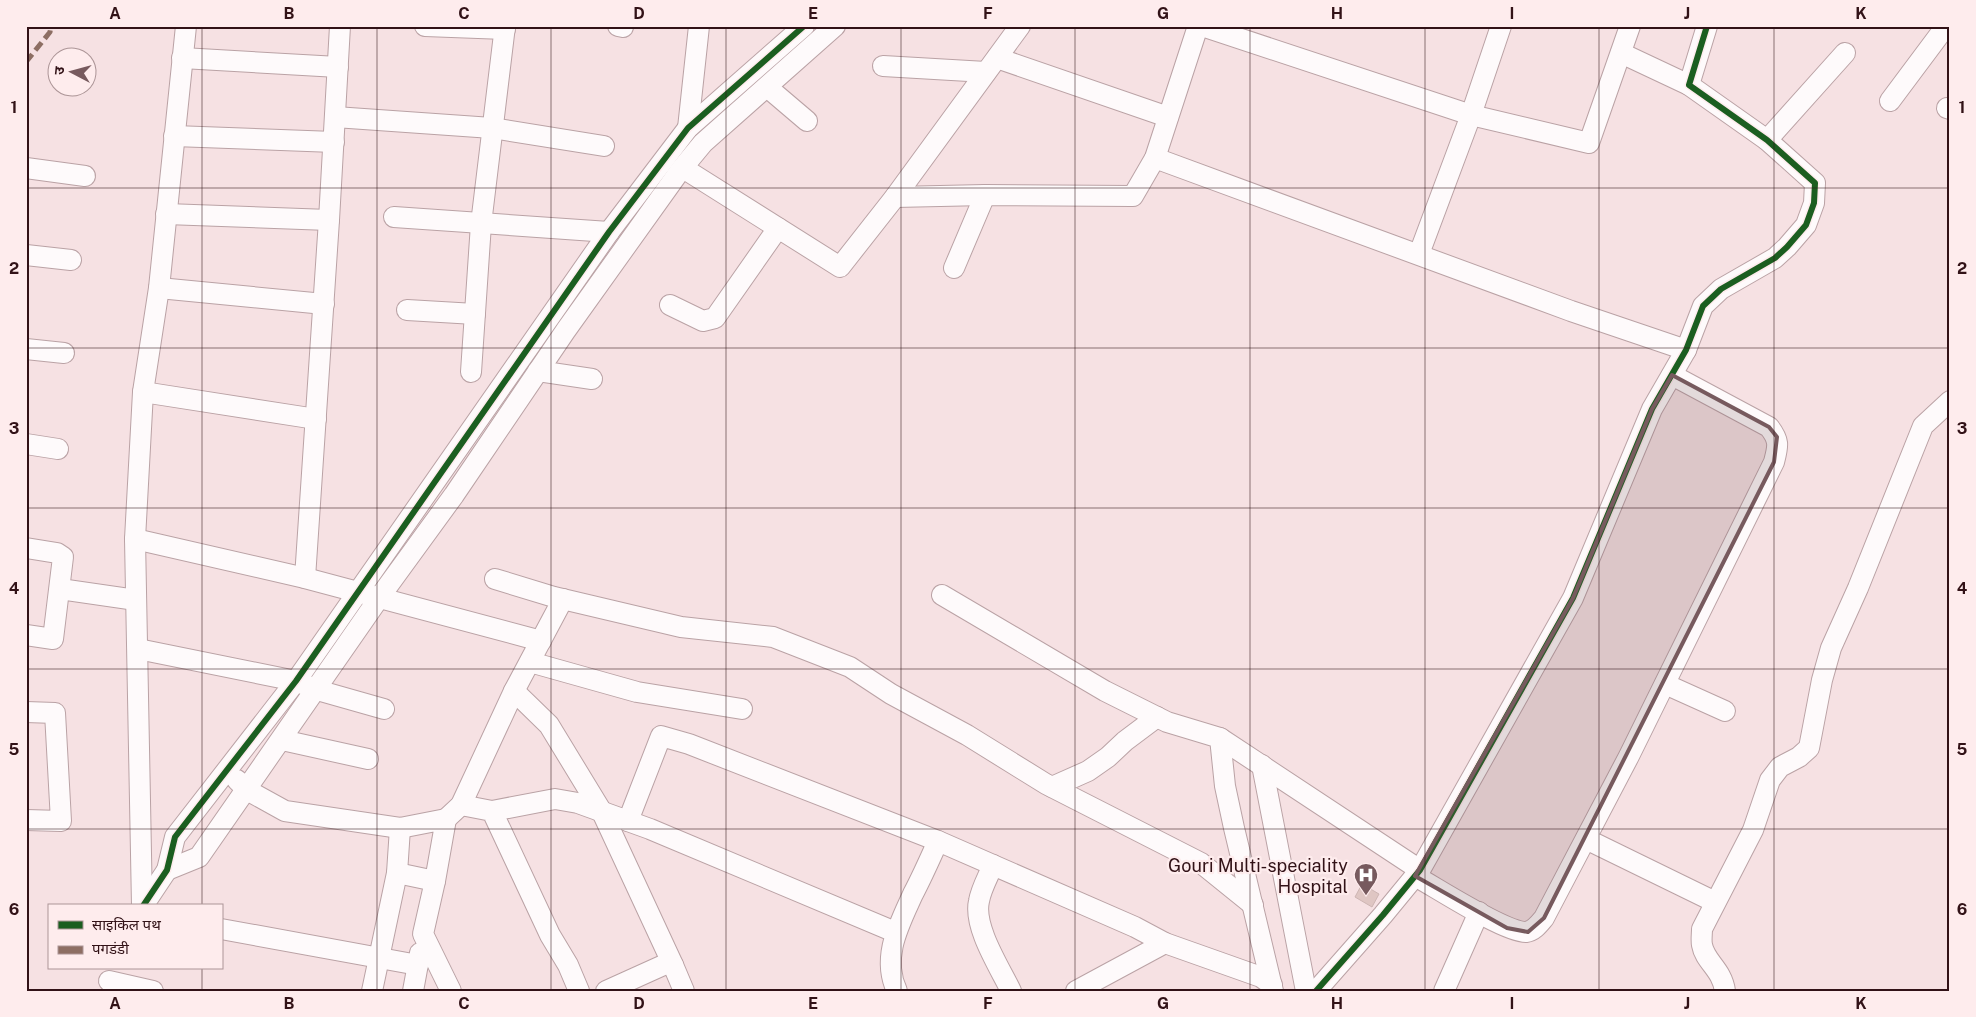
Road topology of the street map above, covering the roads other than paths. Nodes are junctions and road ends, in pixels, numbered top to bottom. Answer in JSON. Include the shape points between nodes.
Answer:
{"nodes":[{"id":1,"x":186,"y":26,"type":"edge"},
{"id":2,"x":340,"y":26,"type":"edge"},
{"id":3,"x":425,"y":26,"type":"edge"},
{"id":4,"x":699,"y":26,"type":"edge"},
{"id":5,"x":804,"y":26,"type":"edge"},
{"id":6,"x":835,"y":26,"type":"edge"},
{"id":7,"x":1020,"y":26,"type":"edge"},
{"id":8,"x":1198,"y":26,"type":"edge"},
{"id":9,"x":1202,"y":26,"type":"edge"},
{"id":10,"x":1500,"y":26,"type":"edge"},
{"id":11,"x":1630,"y":26,"type":"edge"},
{"id":12,"x":1707,"y":26,"type":"edge"},
{"id":13,"x":1946,"y":26,"type":"edge"},
{"id":14,"x":505,"y":28,"type":"edge"},
{"id":15,"x":1845,"y":52,"type":"dead end"},
{"id":16,"x":1621,"y":53,"type":"junction"},
{"id":17,"x":182,"y":58,"type":"junction"},
{"id":18,"x":991,"y":65,"type":"junction"},
{"id":19,"x":338,"y":66,"type":"junction"},
{"id":20,"x":883,"y":66,"type":"dead end"},
{"id":21,"x":1689,"y":85,"type":"junction"},
{"id":22,"x":767,"y":87,"type":"junction"},
{"id":23,"x":1890,"y":101,"type":"dead end"},
{"id":24,"x":1471,"y":115,"type":"junction"},
{"id":25,"x":335,"y":117,"type":"junction"},
{"id":26,"x":1168,"y":117,"type":"junction"},
{"id":27,"x":807,"y":121,"type":"dead end"},
{"id":28,"x":492,"y":128,"type":"junction"},
{"id":29,"x":688,"y":128,"type":"junction"},
{"id":30,"x":174,"y":136,"type":"junction"},
{"id":31,"x":1767,"y":140,"type":"junction"},
{"id":32,"x":334,"y":142,"type":"junction"},
{"id":33,"x":604,"y":146,"type":"dead end"},
{"id":34,"x":1155,"y":158,"type":"junction"},
{"id":35,"x":26,"y":168,"type":"edge"},
{"id":36,"x":683,"y":168,"type":"junction"},
{"id":37,"x":85,"y":176,"type":"dead end"},
{"id":38,"x":985,"y":195,"type":"junction"},
{"id":39,"x":895,"y":197,"type":"junction"},
{"id":40,"x":166,"y":214,"type":"junction"},
{"id":41,"x":394,"y":217,"type":"dead end"},
{"id":42,"x":330,"y":220,"type":"junction"},
{"id":43,"x":481,"y":224,"type":"junction"},
{"id":44,"x":778,"y":228,"type":"junction"},
{"id":45,"x":609,"y":232,"type":"junction"},
{"id":46,"x":1419,"y":254,"type":"junction"},
{"id":47,"x":26,"y":255,"type":"edge"},
{"id":48,"x":71,"y":260,"type":"dead end"},
{"id":49,"x":954,"y":268,"type":"dead end"},
{"id":50,"x":159,"y":288,"type":"junction"},
{"id":51,"x":324,"y":304,"type":"junction"},
{"id":52,"x":670,"y":305,"type":"dead end"},
{"id":53,"x":407,"y":310,"type":"dead end"},
{"id":54,"x":475,"y":314,"type":"junction"},
{"id":55,"x":26,"y":349,"type":"edge"},
{"id":56,"x":1686,"y":350,"type":"junction"},
{"id":57,"x":64,"y":353,"type":"dead end"},
{"id":58,"x":471,"y":372,"type":"dead end"},
{"id":59,"x":538,"y":372,"type":"junction"},
{"id":60,"x":1672,"y":374,"type":"junction"},
{"id":61,"x":592,"y":379,"type":"dead end"},
{"id":62,"x":143,"y":392,"type":"junction"},
{"id":63,"x":1950,"y":401,"type":"edge"},
{"id":64,"x":316,"y":419,"type":"junction"},
{"id":65,"x":26,"y":444,"type":"edge"},
{"id":66,"x":58,"y":449,"type":"dead end"},
{"id":67,"x":135,"y":539,"type":"junction"},
{"id":68,"x":26,"y":548,"type":"edge"},
{"id":69,"x":305,"y":578,"type":"junction"},
{"id":70,"x":495,"y":579,"type":"dead end"},
{"id":71,"x":60,"y":589,"type":"junction"},
{"id":72,"x":358,"y":593,"type":"junction"},
{"id":73,"x":942,"y":595,"type":"dead end"},
{"id":74,"x":379,"y":598,"type":"junction"},
{"id":75,"x":564,"y":599,"type":"junction"},
{"id":76,"x":136,"y":600,"type":"junction"},
{"id":77,"x":26,"y":635,"type":"edge"},
{"id":78,"x":542,"y":641,"type":"junction"},
{"id":79,"x":138,"y":649,"type":"junction"},
{"id":80,"x":530,"y":662,"type":"junction"},
{"id":81,"x":296,"y":681,"type":"junction"},
{"id":82,"x":1665,"y":684,"type":"junction"},
{"id":83,"x":317,"y":690,"type":"junction"},
{"id":84,"x":514,"y":691,"type":"junction"},
{"id":85,"x":384,"y":709,"type":"dead end"},
{"id":86,"x":742,"y":709,"type":"dead end"},
{"id":87,"x":1725,"y":711,"type":"dead end"},
{"id":88,"x":26,"y":712,"type":"edge"},
{"id":89,"x":1157,"y":717,"type":"junction"},
{"id":90,"x":1220,"y":738,"type":"junction"},
{"id":91,"x":282,"y":740,"type":"junction"},
{"id":92,"x":368,"y":759,"type":"dead end"},
{"id":93,"x":1262,"y":765,"type":"junction"},
{"id":94,"x":226,"y":770,"type":"junction"},
{"id":95,"x":1052,"y":787,"type":"junction"},
{"id":96,"x":247,"y":790,"type":"junction"},
{"id":97,"x":461,"y":805,"type":"junction"},
{"id":98,"x":492,"y":811,"type":"junction"},
{"id":99,"x":602,"y":812,"type":"junction"},
{"id":100,"x":446,"y":819,"type":"junction"},
{"id":101,"x":26,"y":820,"type":"edge"},
{"id":102,"x":628,"y":821,"type":"junction"},
{"id":103,"x":400,"y":828,"type":"junction"},
{"id":104,"x":1586,"y":838,"type":"junction"},
{"id":105,"x":938,"y":841,"type":"junction"},
{"id":106,"x":993,"y":865,"type":"junction"},
{"id":107,"x":167,"y":870,"type":"junction"},
{"id":108,"x":397,"y":873,"type":"junction"},
{"id":109,"x":1417,"y":873,"type":"junction"},
{"id":110,"x":435,"y":881,"type":"junction"},
{"id":111,"x":1715,"y":902,"type":"junction"},
{"id":112,"x":143,"y":904,"type":"edge"},
{"id":113,"x":144,"y":904,"type":"edge"},
{"id":114,"x":1252,"y":905,"type":"junction"},
{"id":115,"x":1479,"y":912,"type":"junction"},
{"id":116,"x":222,"y":929,"type":"edge"},
{"id":117,"x":895,"y":932,"type":"junction"},
{"id":118,"x":424,"y":934,"type":"junction"},
{"id":119,"x":1165,"y":943,"type":"junction"},
{"id":120,"x":379,"y":957,"type":"junction"},
{"id":121,"x":418,"y":965,"type":"junction"},
{"id":122,"x":673,"y":965,"type":"junction"},
{"id":123,"x":110,"y":980,"type":"edge"},
{"id":124,"x":1273,"y":988,"type":"edge"},
{"id":125,"x":1446,"y":990,"type":"edge"},
{"id":126,"x":153,"y":991,"type":"edge"},
{"id":127,"x":372,"y":991,"type":"edge"},
{"id":128,"x":413,"y":991,"type":"edge"},
{"id":129,"x":451,"y":991,"type":"edge"},
{"id":130,"x":579,"y":991,"type":"edge"},
{"id":131,"x":606,"y":991,"type":"edge"},
{"id":132,"x":684,"y":991,"type":"edge"},
{"id":133,"x":897,"y":991,"type":"edge"},
{"id":134,"x":1011,"y":991,"type":"edge"},
{"id":135,"x":1076,"y":991,"type":"edge"},
{"id":136,"x":1306,"y":991,"type":"edge"},
{"id":137,"x":1316,"y":991,"type":"edge"},
{"id":138,"x":1724,"y":991,"type":"edge"}],
"edges":[{"from":1,"to":17,"type":"street"},
{"from":2,"to":19,"type":"street"},
{"from":3,"to":14,"type":"street"},
{"from":4,"to":29,"type":"street"},
{"from":5,"to":29,"type":"street"},
{"from":6,"to":22,"type":"street"},
{"from":7,"to":18,"type":"street"},
{"from":8,"to":26,"type":"street"},
{"from":9,"to":24,"type":"street"},
{"from":10,"to":24,"type":"street"},
{"from":11,"to":16,"type":"street"},
{"from":12,"to":21,"type":"street"},
{"from":13,"to":23,"type":"street"},
{"from":14,"to":28,"type":"street"},
{"from":15,"to":31,"type":"street"},
{"from":16,"to":21,"type":"street"},
{"from":16,"to":24,"type":"street","via":[[1589,143]]},
{"from":17,"to":19,"type":"street"},
{"from":17,"to":30,"type":"street"},
{"from":18,"to":20,"type":"street"},
{"from":18,"to":26,"type":"street"},
{"from":18,"to":39,"type":"street"},
{"from":19,"to":25,"type":"street"},
{"from":21,"to":31,"type":"street"},
{"from":22,"to":27,"type":"street"},
{"from":22,"to":36,"type":"street","via":[[704,143]]},
{"from":24,"to":46,"type":"street"},
{"from":25,"to":28,"type":"street"},
{"from":25,"to":32,"type":"street"},
{"from":26,"to":34,"type":"street"},
{"from":28,"to":33,"type":"street"},
{"from":28,"to":43,"type":"street"},
{"from":29,"to":45,"type":"street"},
{"from":30,"to":32,"type":"street"},
{"from":30,"to":40,"type":"street"},
{"from":31,"to":56,"type":"street","via":[[1815,183],[1814,203],[1806,224],[1775,258],[1721,289],[1703,306]]},
{"from":32,"to":42,"type":"street"},
{"from":34,"to":38,"type":"street","via":[[1133,196]]},
{"from":34,"to":46,"type":"street"},
{"from":35,"to":37,"type":"street"},
{"from":36,"to":44,"type":"street"},
{"from":36,"to":59,"type":"street"},
{"from":38,"to":39,"type":"street"},
{"from":38,"to":49,"type":"street"},
{"from":39,"to":44,"type":"street","via":[[840,267]]},
{"from":40,"to":42,"type":"street"},
{"from":40,"to":50,"type":"street"},
{"from":41,"to":43,"type":"street"},
{"from":42,"to":51,"type":"street"},
{"from":43,"to":45,"type":"street"},
{"from":43,"to":54,"type":"street"},
{"from":44,"to":52,"type":"street","via":[[715,318],[703,322]]},
{"from":45,"to":72,"type":"street"},
{"from":46,"to":56,"type":"street"},
{"from":47,"to":48,"type":"street"},
{"from":50,"to":51,"type":"street"},
{"from":50,"to":62,"type":"street"},
{"from":51,"to":64,"type":"street"},
{"from":53,"to":54,"type":"street"},
{"from":54,"to":58,"type":"street"},
{"from":55,"to":57,"type":"street"},
{"from":56,"to":60,"type":"street"},
{"from":59,"to":61,"type":"street"},
{"from":59,"to":74,"type":"street"},
{"from":60,"to":82,"type":"street","via":[[1769,427],[1777,437],[1778,446],[1774,462]]},
{"from":60,"to":109,"type":"street","via":[[1652,409],[1573,598]]},
{"from":62,"to":64,"type":"street"},
{"from":62,"to":67,"type":"street"},
{"from":63,"to":111,"type":"street","via":[[1923,426],[1835,639],[1822,680],[1809,748],[1800,757],[1780,767],[1770,780],[1753,830]]},
{"from":64,"to":69,"type":"street"},
{"from":65,"to":66,"type":"street"},
{"from":67,"to":69,"type":"street"},
{"from":67,"to":76,"type":"street"},
{"from":68,"to":71,"type":"street","via":[[63,557]]},
{"from":69,"to":72,"type":"street"},
{"from":70,"to":75,"type":"street"},
{"from":71,"to":76,"type":"street"},
{"from":71,"to":77,"type":"street","via":[[52,639]]},
{"from":72,"to":74,"type":"street"},
{"from":72,"to":81,"type":"street"},
{"from":73,"to":89,"type":"street","via":[[1106,691]]},
{"from":74,"to":78,"type":"street"},
{"from":74,"to":83,"type":"street"},
{"from":75,"to":78,"type":"street"},
{"from":75,"to":95,"type":"street","via":[[681,627],[781,640],[850,667]]},
{"from":76,"to":79,"type":"street"},
{"from":78,"to":80,"type":"street"},
{"from":79,"to":81,"type":"street"},
{"from":79,"to":112,"type":"street"},
{"from":80,"to":84,"type":"street"},
{"from":80,"to":86,"type":"street","via":[[637,692]]},
{"from":81,"to":83,"type":"street"},
{"from":81,"to":94,"type":"street"},
{"from":82,"to":87,"type":"street"},
{"from":82,"to":104,"type":"street"},
{"from":83,"to":85,"type":"street"},
{"from":83,"to":91,"type":"street"},
{"from":84,"to":97,"type":"street"},
{"from":84,"to":99,"type":"street","via":[[549,726]]},
{"from":88,"to":101,"type":"street","via":[[55,713],[61,821]]},
{"from":89,"to":90,"type":"street"},
{"from":89,"to":95,"type":"street","via":[[1088,771]]},
{"from":90,"to":93,"type":"street"},
{"from":90,"to":114,"type":"street","via":[[1229,803]]},
{"from":91,"to":92,"type":"street"},
{"from":91,"to":96,"type":"street"},
{"from":93,"to":109,"type":"street"},
{"from":93,"to":136,"type":"street"},
{"from":94,"to":96,"type":"street"},
{"from":94,"to":107,"type":"street","via":[[176,838]]},
{"from":95,"to":114,"type":"street","via":[[1201,863]]},
{"from":96,"to":103,"type":"street","via":[[285,811]]},
{"from":96,"to":107,"type":"street","via":[[199,857]]},
{"from":97,"to":98,"type":"street"},
{"from":97,"to":100,"type":"street"},
{"from":98,"to":99,"type":"street","via":[[555,799]]},
{"from":98,"to":130,"type":"street"},
{"from":99,"to":102,"type":"street"},
{"from":99,"to":122,"type":"street"},
{"from":100,"to":103,"type":"street"},
{"from":100,"to":110,"type":"street"},
{"from":102,"to":105,"type":"street","via":[[661,736]]},
{"from":102,"to":117,"type":"street"},
{"from":103,"to":108,"type":"street"},
{"from":104,"to":111,"type":"street"},
{"from":104,"to":115,"type":"street","via":[[1536,928],[1528,932],[1507,928]]},
{"from":105,"to":106,"type":"street"},
{"from":105,"to":117,"type":"street"},
{"from":106,"to":119,"type":"street"},
{"from":106,"to":134,"type":"street","via":[[978,902],[978,918]]},
{"from":107,"to":113,"type":"street"},
{"from":108,"to":110,"type":"street"},
{"from":108,"to":120,"type":"street"},
{"from":109,"to":115,"type":"street"},
{"from":109,"to":137,"type":"street"},
{"from":110,"to":118,"type":"street"},
{"from":111,"to":138,"type":"street","via":[[1702,929],[1702,945],[1721,975]]},
{"from":114,"to":124,"type":"street"},
{"from":115,"to":125,"type":"street"},
{"from":116,"to":120,"type":"street"},
{"from":117,"to":133,"type":"street","via":[[891,971]]},
{"from":118,"to":121,"type":"street"},
{"from":118,"to":129,"type":"street"},
{"from":119,"to":124,"type":"street","via":[[1261,977]]},
{"from":119,"to":135,"type":"street"},
{"from":120,"to":121,"type":"street"},
{"from":120,"to":127,"type":"street"},
{"from":121,"to":128,"type":"street"},
{"from":122,"to":131,"type":"street","via":[[668,963]]},
{"from":122,"to":132,"type":"street"},
{"from":123,"to":126,"type":"street"}]}
